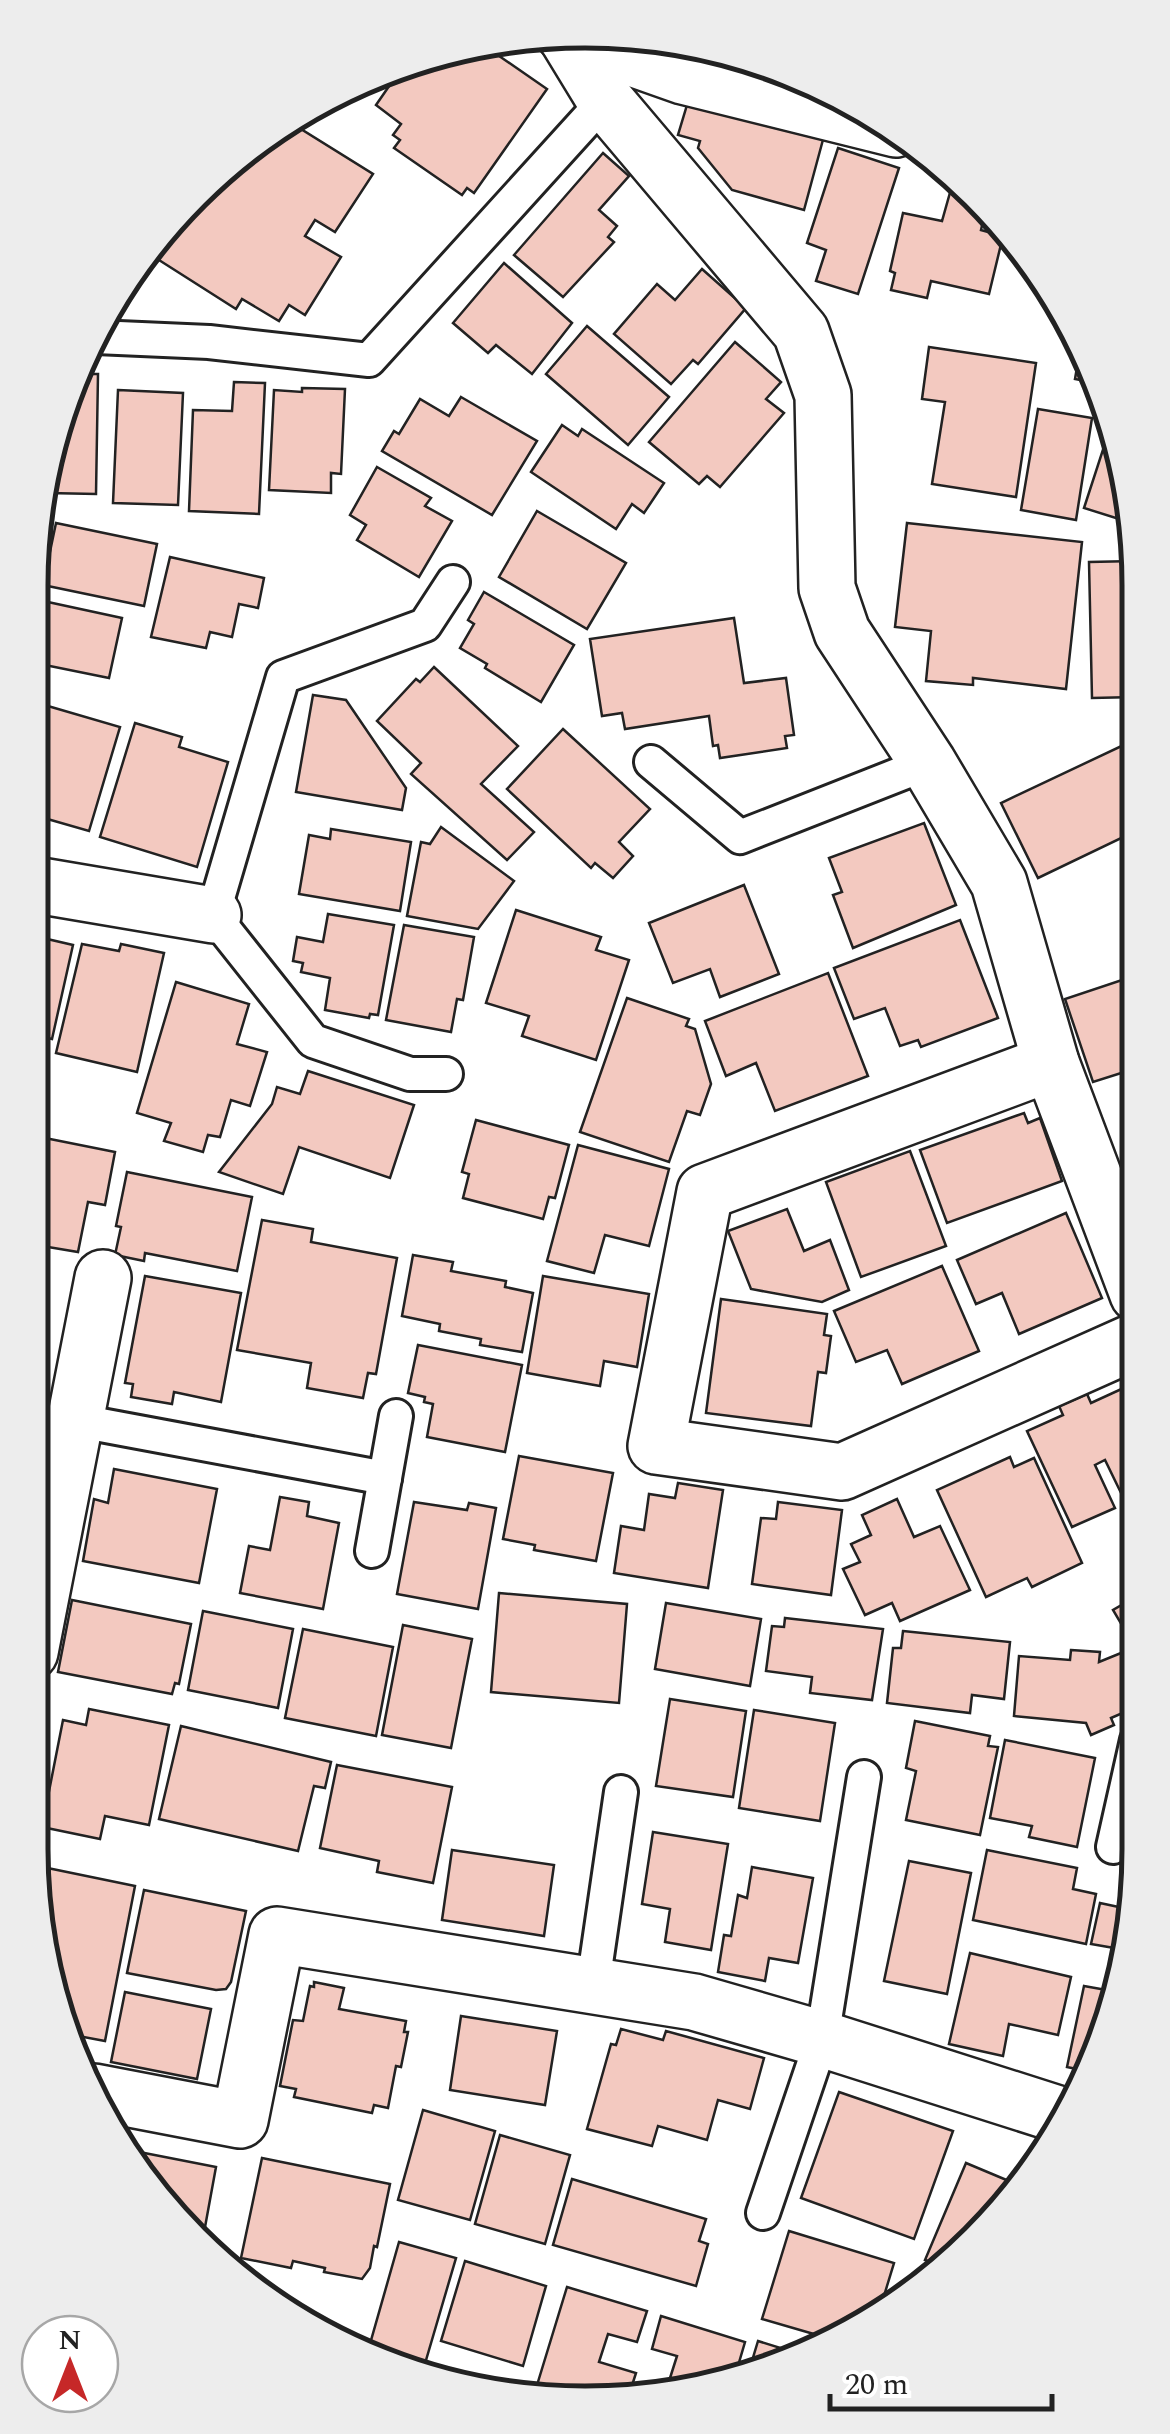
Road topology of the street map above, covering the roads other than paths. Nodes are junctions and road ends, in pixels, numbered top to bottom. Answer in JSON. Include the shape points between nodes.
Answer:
{"nodes":[{"id":1,"x":573,"y":48,"type":"edge"},
{"id":2,"x":604,"y":49,"type":"edge"},
{"id":3,"x":604,"y":100,"type":"junction"},
{"id":4,"x":849,"y":117,"type":"edge"},
{"id":5,"x":109,"y":337,"type":"edge"},
{"id":6,"x":453,"y":582,"type":"dead end"},
{"id":7,"x":651,"y":762,"type":"dead end"},
{"id":8,"x":928,"y":763,"type":"junction"},
{"id":9,"x":48,"y":887,"type":"edge"},
{"id":10,"x":213,"y":915,"type":"junction"},
{"id":11,"x":1051,"y":1063,"type":"junction"},
{"id":12,"x":446,"y":1074,"type":"dead end"},
{"id":13,"x":1122,"y":1252,"type":"edge"},
{"id":14,"x":103,"y":1278,"type":"dead end"},
{"id":15,"x":1122,"y":1347,"type":"edge"},
{"id":16,"x":396,"y":1416,"type":"dead end"},
{"id":17,"x":74,"y":1420,"type":"junction"},
{"id":18,"x":385,"y":1478,"type":"junction"},
{"id":19,"x":372,"y":1551,"type":"dead end"},
{"id":20,"x":48,"y":1557,"type":"edge"},
{"id":21,"x":864,"y":1777,"type":"dead end"},
{"id":22,"x":621,"y":1792,"type":"dead end"},
{"id":23,"x":1122,"y":1814,"type":"edge"},
{"id":24,"x":1114,"y":1847,"type":"dead end"},
{"id":25,"x":594,"y":1984,"type":"junction"},
{"id":26,"x":822,"y":2038,"type":"junction"},
{"id":27,"x":107,"y":2095,"type":"edge"},
{"id":28,"x":1053,"y":2112,"type":"edge"},
{"id":29,"x":764,"y":2213,"type":"dead end"}],
"edges":[{"from":1,"to":3,"type":"street"},
{"from":2,"to":4,"type":"street"},
{"from":3,"to":5,"type":"lane","via":[[369,360]]},
{"from":3,"to":8,"type":"street","via":[[801,332],[823,395],[827,588],[842,632]]},
{"from":6,"to":10,"type":"lane","via":[[426,625],[283,677]]},
{"from":7,"to":8,"type":"lane","via":[[740,837]]},
{"from":8,"to":11,"type":"street","via":[[999,883]]},
{"from":9,"to":10,"type":"street"},
{"from":10,"to":12,"type":"lane","via":[[313,1041],[410,1074]]},
{"from":11,"to":13,"type":"street"},
{"from":11,"to":15,"type":"street","via":[[705,1192],[656,1446],[842,1472]]},
{"from":14,"to":17,"type":"street"},
{"from":16,"to":18,"type":"lane"},
{"from":17,"to":18,"type":"lane"},
{"from":17,"to":20,"type":"street"},
{"from":18,"to":19,"type":"lane"},
{"from":21,"to":26,"type":"lane"},
{"from":22,"to":25,"type":"lane"},
{"from":23,"to":24,"type":"lane"},
{"from":25,"to":26,"type":"street","via":[[694,2002]]},
{"from":25,"to":27,"type":"street","via":[[277,1935],[240,2120]]},
{"from":26,"to":28,"type":"street"},
{"from":26,"to":29,"type":"lane"}]}
